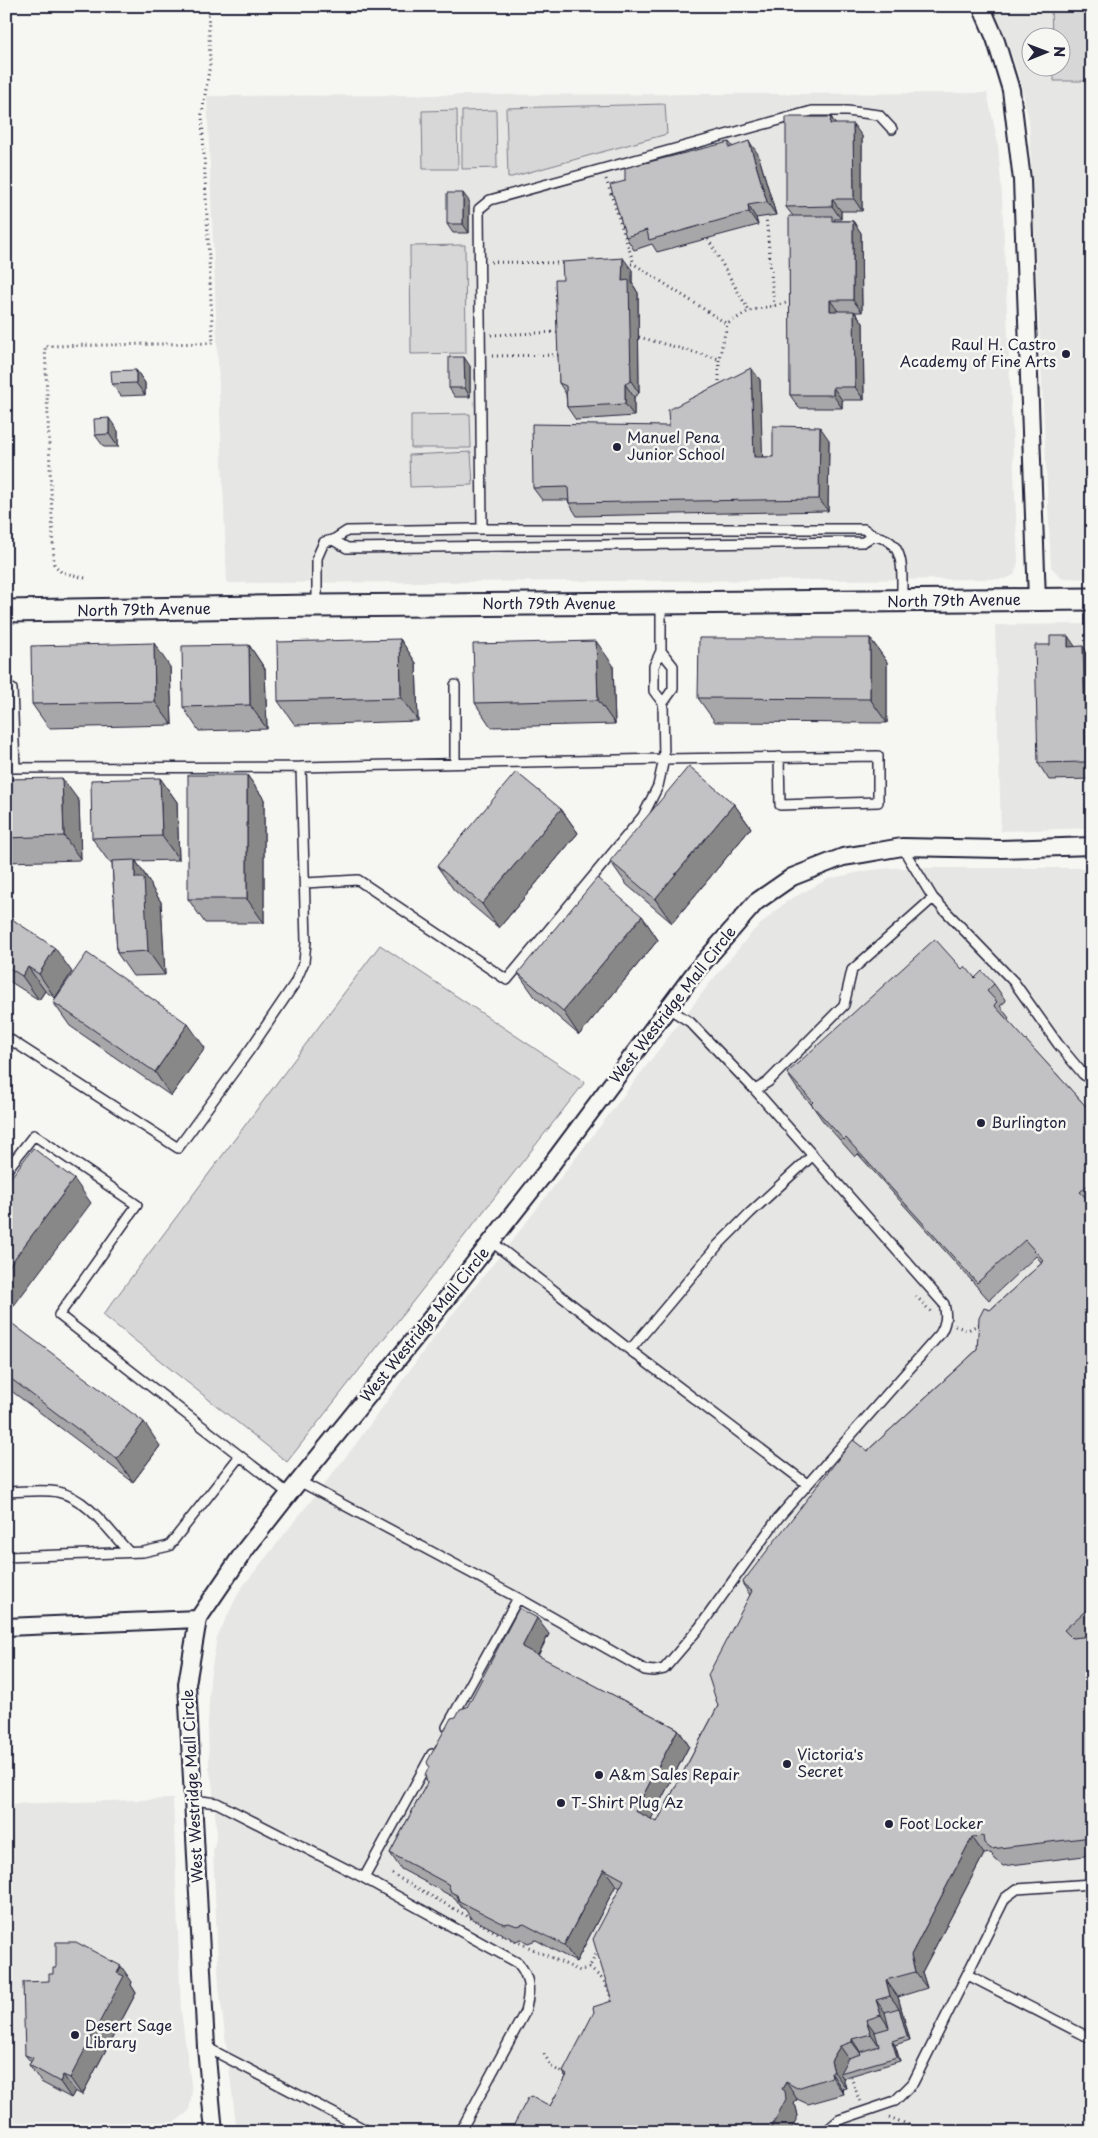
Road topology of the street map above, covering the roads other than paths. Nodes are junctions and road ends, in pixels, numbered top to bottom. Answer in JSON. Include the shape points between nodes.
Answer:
{"nodes":[{"id":1,"x":981,"y":6,"type":"edge"},
{"id":2,"x":892,"y":129,"type":"dead end"},
{"id":3,"x":482,"y":529,"type":"junction"},
{"id":4,"x":874,"y":536,"type":"junction"},
{"id":5,"x":333,"y":540,"type":"junction"},
{"id":6,"x":1092,"y":599,"type":"edge"},
{"id":7,"x":1037,"y":600,"type":"junction"},
{"id":8,"x":902,"y":601,"type":"junction"},
{"id":9,"x":661,"y":604,"type":"junction"},
{"id":10,"x":317,"y":606,"type":"junction"},
{"id":11,"x":6,"y":611,"type":"edge"},
{"id":12,"x":661,"y":651,"type":"junction"},
{"id":13,"x":455,"y":685,"type":"dead end"},
{"id":14,"x":12,"y":689,"type":"dead end"},
{"id":15,"x":664,"y":703,"type":"junction"},
{"id":16,"x":779,"y":757,"type":"junction"},
{"id":17,"x":664,"y":759,"type":"junction"},
{"id":18,"x":455,"y":763,"type":"junction"},
{"id":19,"x":301,"y":766,"type":"junction"},
{"id":20,"x":10,"y":768,"type":"edge"},
{"id":21,"x":1092,"y":846,"type":"edge"},
{"id":22,"x":902,"y":847,"type":"junction"},
{"id":23,"x":304,"y":883,"type":"junction"},
{"id":24,"x":933,"y":898,"type":"junction"},
{"id":25,"x":668,"y":1008,"type":"junction"},
{"id":26,"x":6,"y":1037,"type":"edge"},
{"id":27,"x":1092,"y":1081,"type":"edge"},
{"id":28,"x":755,"y":1090,"type":"junction"},
{"id":29,"x":813,"y":1155,"type":"junction"},
{"id":30,"x":6,"y":1171,"type":"edge"},
{"id":31,"x":492,"y":1242,"type":"junction"},
{"id":32,"x":630,"y":1350,"type":"junction"},
{"id":33,"x":239,"y":1457,"type":"junction"},
{"id":34,"x":299,"y":1481,"type":"junction"},
{"id":35,"x":807,"y":1484,"type":"junction"},
{"id":36,"x":6,"y":1492,"type":"edge"},
{"id":37,"x":289,"y":1494,"type":"junction"},
{"id":38,"x":129,"y":1552,"type":"junction"},
{"id":39,"x":6,"y":1557,"type":"edge"},
{"id":40,"x":518,"y":1598,"type":"junction"},
{"id":41,"x":198,"y":1619,"type":"junction"},
{"id":42,"x":6,"y":1627,"type":"edge"},
{"id":43,"x":443,"y":1734,"type":"edge"},
{"id":44,"x":438,"y":1743,"type":"edge"},
{"id":45,"x":193,"y":1800,"type":"junction"},
{"id":46,"x":364,"y":1878,"type":"junction"},
{"id":47,"x":1092,"y":1884,"type":"edge"},
{"id":48,"x":968,"y":1974,"type":"junction"},
{"id":49,"x":1092,"y":2039,"type":"edge"},
{"id":50,"x":206,"y":2047,"type":"junction"},
{"id":51,"x":214,"y":2132,"type":"edge"},
{"id":52,"x":370,"y":2132,"type":"edge"},
{"id":53,"x":460,"y":2132,"type":"edge"},
{"id":54,"x":825,"y":2132,"type":"edge"}],
"edges":[{"from":1,"to":7,"type":"street","via":[[1007,72],[1022,180]]},
{"from":2,"to":3,"type":"lane","via":[[879,115],[847,111],[812,112],[490,200],[479,209]]},
{"from":3,"to":4,"type":"lane","via":[[864,530]]},
{"from":3,"to":5,"type":"lane","via":[[347,531]]},
{"from":4,"to":5,"type":"lane","via":[[863,542],[347,548]]},
{"from":4,"to":8,"type":"lane","via":[[886,539],[896,547],[901,564]]},
{"from":5,"to":10,"type":"lane","via":[[324,542],[317,558]]},
{"from":6,"to":7,"type":"street","name":"North 79th Avenue"},
{"from":7,"to":8,"type":"street","name":"North 79th Avenue"},
{"from":8,"to":9,"type":"street","name":"North 79th Avenue"},
{"from":9,"to":10,"type":"street","name":"North 79th Avenue"},
{"from":9,"to":12,"type":"lane"},
{"from":10,"to":11,"type":"street","name":"North 79th Avenue"},
{"from":12,"to":15,"type":"lane","via":[[654,666],[654,691]]},
{"from":12,"to":15,"type":"lane","via":[[673,666],[673,689]]},
{"from":13,"to":18,"type":"lane"},
{"from":14,"to":20,"type":"lane"},
{"from":15,"to":17,"type":"lane"},
{"from":16,"to":16,"type":"lane","via":[[878,756],[878,802],[780,805]]},
{"from":16,"to":17,"type":"lane"},
{"from":17,"to":18,"type":"lane"},
{"from":17,"to":23,"type":"lane","via":[[658,786],[643,816],[507,980],[358,880]]},
{"from":18,"to":19,"type":"lane"},
{"from":19,"to":20,"type":"lane"},
{"from":19,"to":23,"type":"lane"},
{"from":21,"to":22,"type":"street","name":"West Westridge Mall Circle","via":[[1002,849]]},
{"from":22,"to":24,"type":"lane"},
{"from":22,"to":25,"type":"street","name":"West Westridge Mall Circle","via":[[843,857],[770,891],[728,933]]},
{"from":23,"to":26,"type":"lane","via":[[306,942],[304,962],[295,983],[178,1148]]},
{"from":24,"to":27,"type":"lane","via":[[1014,982],[1058,1044]]},
{"from":24,"to":28,"type":"lane","via":[[852,970],[844,1005],[768,1082]]},
{"from":25,"to":28,"type":"lane","via":[[690,1022]]},
{"from":25,"to":31,"type":"street","name":"West Westridge Mall Circle"},
{"from":28,"to":29,"type":"lane"},
{"from":29,"to":32,"type":"lane","via":[[718,1246]]},
{"from":29,"to":35,"type":"lane","via":[[944,1304],[946,1314],[940,1334]]},
{"from":30,"to":33,"type":"lane","via":[[34,1135],[136,1205],[59,1315]]},
{"from":31,"to":32,"type":"lane"},
{"from":31,"to":34,"type":"street","name":"West Westridge Mall Circle"},
{"from":32,"to":35,"type":"lane"},
{"from":33,"to":37,"type":"lane"},
{"from":33,"to":38,"type":"lane","via":[[169,1546]]},
{"from":34,"to":37,"type":"street","name":"West Westridge Mall Circle"},
{"from":34,"to":40,"type":"lane"},
{"from":35,"to":40,"type":"lane","via":[[778,1518],[699,1628],[664,1669],[644,1670]]},
{"from":36,"to":38,"type":"lane","via":[[56,1492],[69,1496],[89,1510]]},
{"from":37,"to":41,"type":"street","name":"West Westridge Mall Circle","via":[[245,1550]]},
{"from":38,"to":39,"type":"lane"},
{"from":40,"to":43,"type":"lane"},
{"from":41,"to":42,"type":"street"},
{"from":41,"to":45,"type":"street","name":"West Westridge Mall Circle","via":[[187,1684]]},
{"from":44,"to":46,"type":"lane"},
{"from":45,"to":46,"type":"lane","via":[[217,1803]]},
{"from":45,"to":50,"type":"street","name":"West Westridge Mall Circle"},
{"from":46,"to":53,"type":"lane","via":[[518,1963],[526,1972],[529,1997],[525,2012]]},
{"from":47,"to":48,"type":"lane","via":[[1017,1889],[1005,1898]]},
{"from":48,"to":49,"type":"lane"},
{"from":48,"to":54,"type":"lane","via":[[912,2083],[894,2101],[839,2120]]},
{"from":50,"to":51,"type":"street","name":"West Westridge Mall Circle"},
{"from":50,"to":52,"type":"lane"}]}
